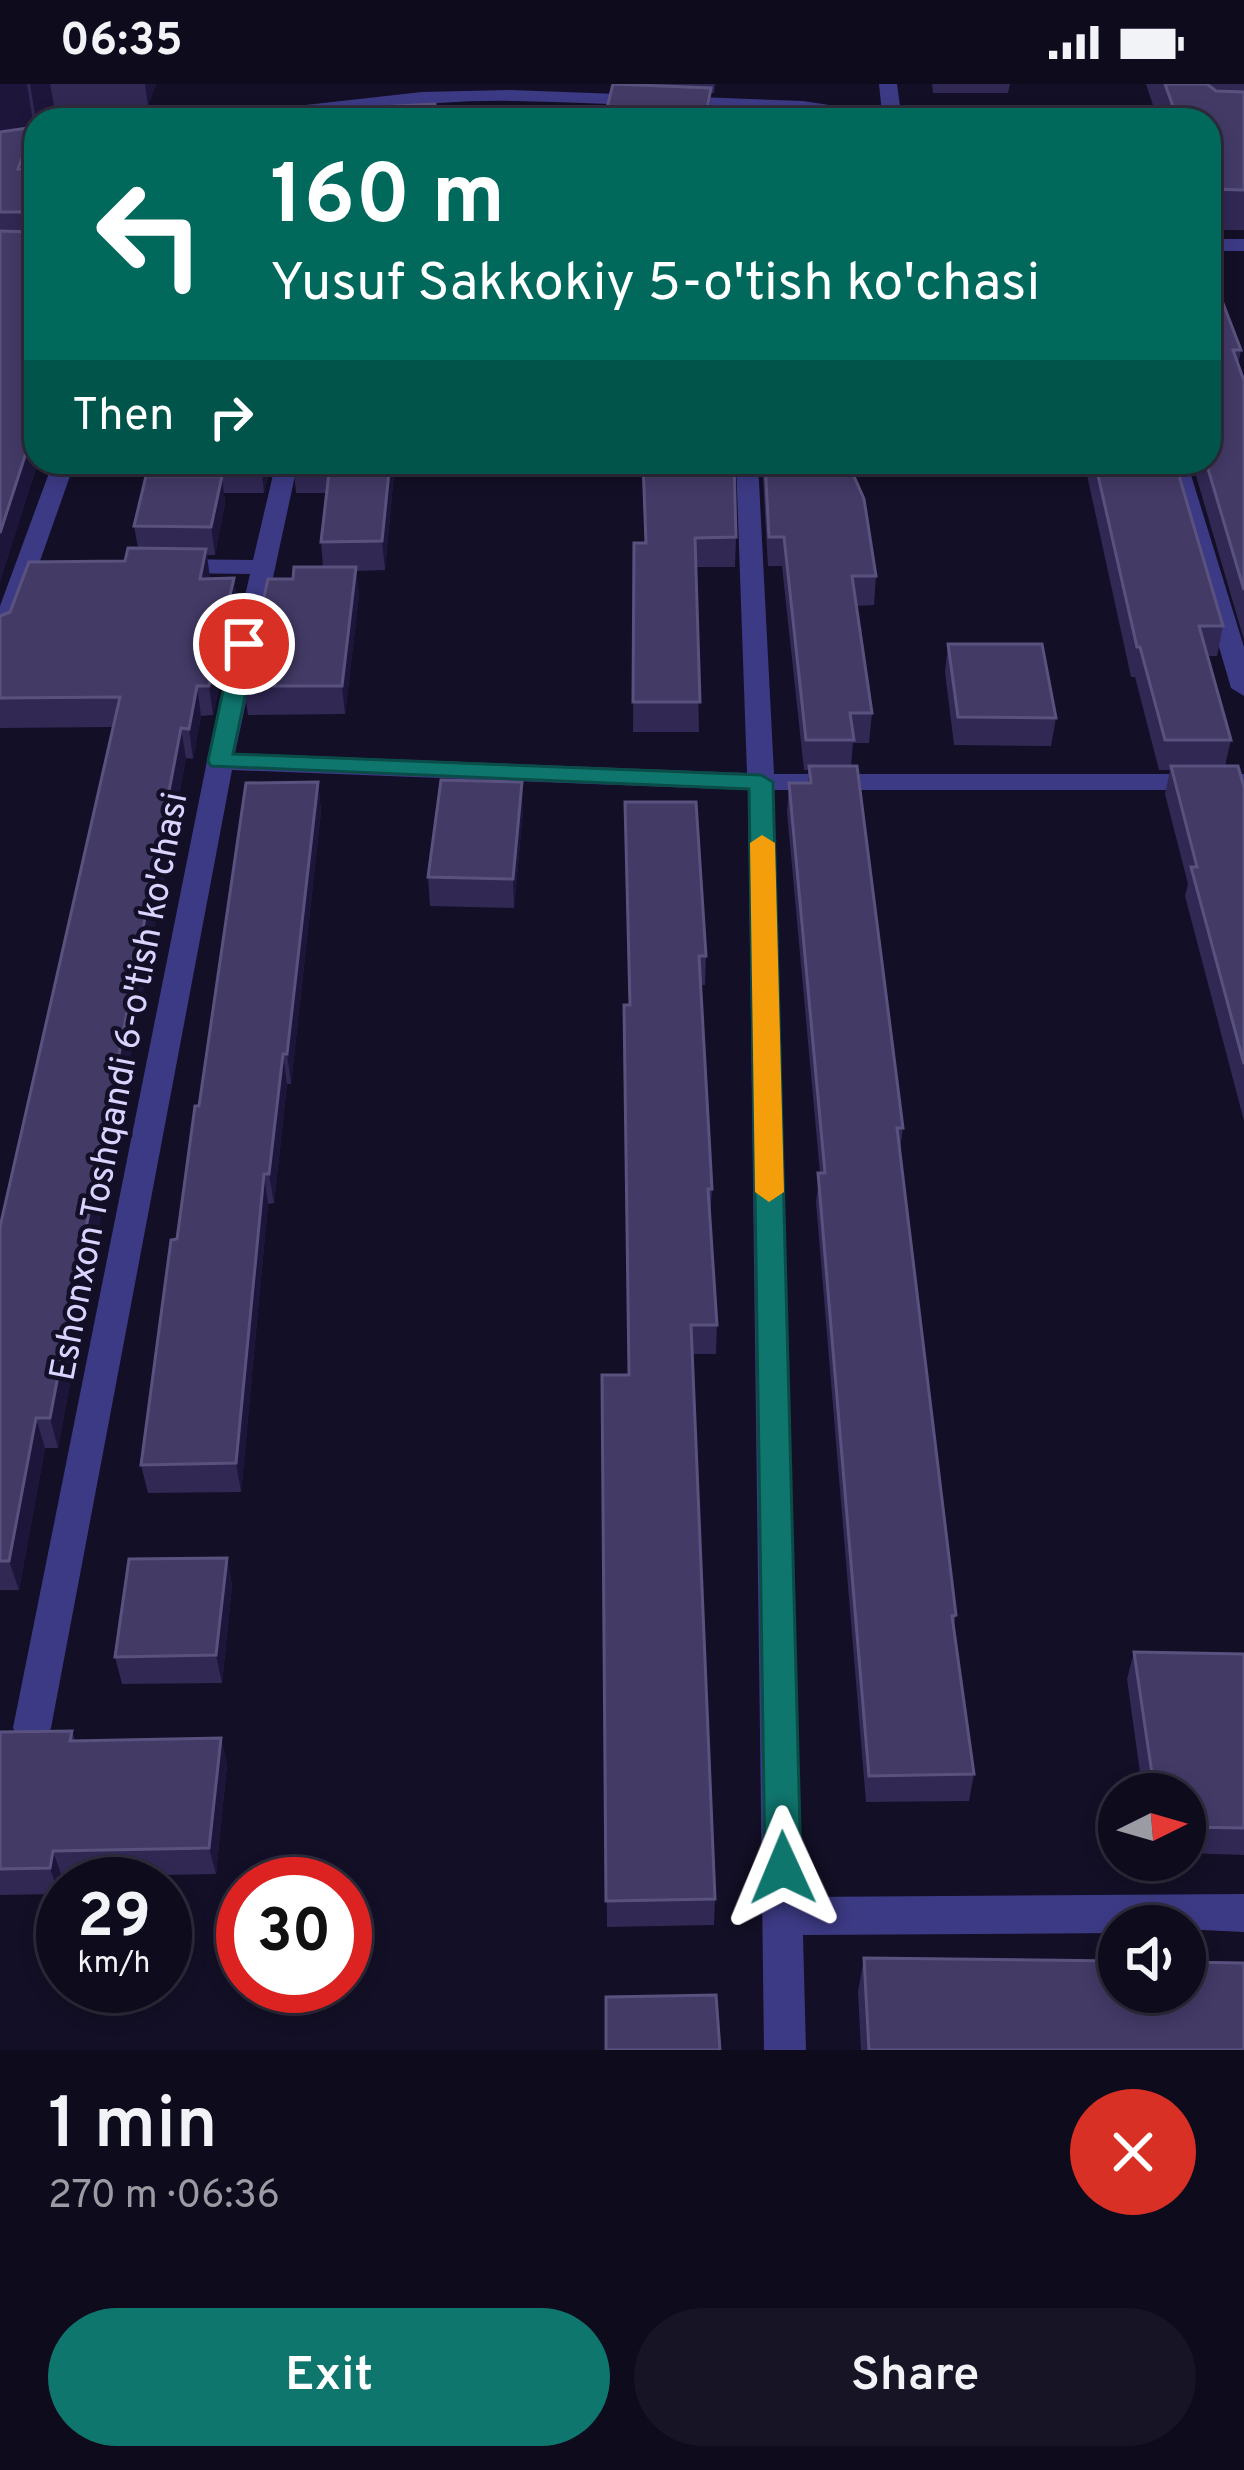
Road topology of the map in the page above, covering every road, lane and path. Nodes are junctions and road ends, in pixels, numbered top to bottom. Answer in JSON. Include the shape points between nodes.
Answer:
{"nodes":[{"id":1,"x":325,"y":108,"type":"edge"},
{"id":2,"x":816,"y":108,"type":"edge"},
{"id":3,"x":61,"y":474,"type":"edge"},
{"id":4,"x":283,"y":474,"type":"edge"},
{"id":5,"x":748,"y":474,"type":"edge"},
{"id":6,"x":1180,"y":474,"type":"edge"},
{"id":7,"x":142,"y":566,"type":"edge"},
{"id":8,"x":260,"y":567,"type":"junction"},
{"id":9,"x":0,"y":640,"type":"edge"},
{"id":10,"x":1244,"y":688,"type":"edge"},
{"id":11,"x":220,"y":761,"type":"junction"},
{"id":12,"x":761,"y":782,"type":"junction"},
{"id":13,"x":1244,"y":782,"type":"edge"},
{"id":14,"x":32,"y":1727,"type":"edge"},
{"id":15,"x":1244,"y":1913,"type":"edge"},
{"id":16,"x":784,"y":1916,"type":"junction"},
{"id":17,"x":785,"y":2050,"type":"edge"}],
"edges":[{"from":1,"to":2,"type":"street","via":[[511,95]]},
{"from":3,"to":9,"type":"street","via":[[37,564]]},
{"from":4,"to":8,"type":"street","name":"Eshonxon Toshqandi 6-o'tish ko'chasi"},
{"from":5,"to":12,"type":"street"},
{"from":6,"to":10,"type":"street"},
{"from":7,"to":8,"type":"street"},
{"from":8,"to":11,"type":"street","name":"Eshonxon Toshqandi 6-o'tish ko'chasi"},
{"from":11,"to":12,"type":"street"},
{"from":11,"to":14,"type":"street","name":"Eshonxon Toshqandi 6-o'tish ko'chasi"},
{"from":12,"to":13,"type":"street"},
{"from":12,"to":16,"type":"street"},
{"from":15,"to":16,"type":"street"},
{"from":16,"to":17,"type":"street"}]}
